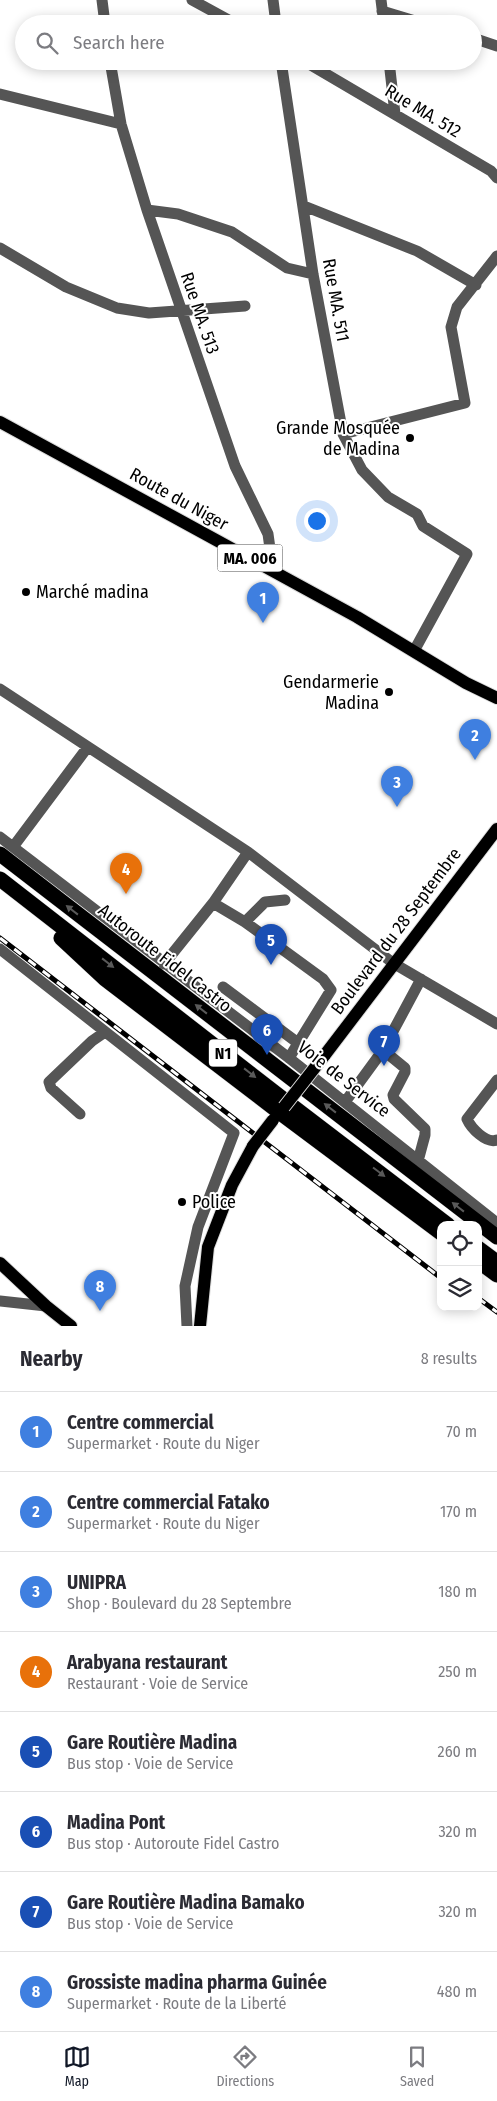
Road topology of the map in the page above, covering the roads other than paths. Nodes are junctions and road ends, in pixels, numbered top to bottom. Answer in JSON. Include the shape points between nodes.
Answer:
{"nodes":[{"id":1,"x":102,"y":0,"type":"edge"},
{"id":2,"x":192,"y":0,"type":"edge"},
{"id":3,"x":272,"y":0,"type":"edge"},
{"id":4,"x":381,"y":5,"type":"edge"},
{"id":5,"x":104,"y":15,"type":"edge"},
{"id":6,"x":220,"y":15,"type":"edge"},
{"id":7,"x":274,"y":15,"type":"edge"},
{"id":8,"x":404,"y":15,"type":"edge"},
{"id":9,"x":482,"y":41,"type":"edge"},
{"id":10,"x":497,"y":46,"type":"edge"},
{"id":11,"x":112,"y":70,"type":"edge"},
{"id":12,"x":282,"y":70,"type":"edge"},
{"id":13,"x":319,"y":70,"type":"edge"},
{"id":14,"x":389,"y":70,"type":"edge"},
{"id":15,"x":0,"y":94,"type":"edge"},
{"id":16,"x":395,"y":114,"type":"junction"},
{"id":17,"x":121,"y":124,"type":"junction"},
{"id":18,"x":497,"y":178,"type":"edge"},
{"id":19,"x":304,"y":206,"type":"junction"},
{"id":20,"x":147,"y":210,"type":"junction"},
{"id":21,"x":0,"y":248,"type":"edge"},
{"id":22,"x":497,"y":256,"type":"edge"},
{"id":23,"x":313,"y":274,"type":"junction"},
{"id":24,"x":476,"y":285,"type":"junction"},
{"id":25,"x":245,"y":306,"type":"dead end"},
{"id":26,"x":180,"y":312,"type":"junction"},
{"id":27,"x":0,"y":422,"type":"edge"},
{"id":28,"x":343,"y":434,"type":"junction"},
{"id":29,"x":273,"y":570,"type":"junction"},
{"id":30,"x":414,"y":651,"type":"junction"},
{"id":31,"x":0,"y":689,"type":"edge"},
{"id":32,"x":497,"y":698,"type":"edge"},
{"id":33,"x":87,"y":748,"type":"junction"},
{"id":34,"x":497,"y":829,"type":"edge"},
{"id":35,"x":0,"y":837,"type":"edge"},
{"id":36,"x":6,"y":850,"type":"edge"},
{"id":37,"x":248,"y":852,"type":"junction"},
{"id":38,"x":0,"y":880,"type":"edge"},
{"id":39,"x":285,"y":900,"type":"dead end"},
{"id":40,"x":213,"y":903,"type":"junction"},
{"id":41,"x":245,"y":922,"type":"junction"},
{"id":42,"x":0,"y":949,"type":"edge"},
{"id":43,"x":393,"y":963,"type":"junction"},
{"id":44,"x":164,"y":964,"type":"junction"},
{"id":45,"x":421,"y":979,"type":"junction"},
{"id":46,"x":223,"y":987,"type":"dead end"},
{"id":47,"x":497,"y":1024,"type":"edge"},
{"id":48,"x":105,"y":1032,"type":"junction"},
{"id":49,"x":298,"y":1043,"type":"junction"},
{"id":50,"x":384,"y":1050,"type":"junction"},
{"id":51,"x":289,"y":1058,"type":"junction"},
{"id":52,"x":497,"y":1080,"type":"edge"},
{"id":53,"x":344,"y":1102,"type":"junction"},
{"id":54,"x":279,"y":1113,"type":"junction"},
{"id":55,"x":80,"y":1114,"type":"dead end"},
{"id":56,"x":497,"y":1140,"type":"edge"},
{"id":57,"x":418,"y":1161,"type":"junction"},
{"id":58,"x":443,"y":1221,"type":"edge"},
{"id":59,"x":497,"y":1223,"type":"edge"},
{"id":60,"x":437,"y":1230,"type":"edge"},
{"id":61,"x":497,"y":1237,"type":"edge"},
{"id":62,"x":482,"y":1251,"type":"edge"},
{"id":63,"x":497,"y":1262,"type":"edge"},
{"id":64,"x":0,"y":1263,"type":"edge"},
{"id":65,"x":482,"y":1264,"type":"edge"},
{"id":66,"x":497,"y":1275,"type":"edge"},
{"id":67,"x":0,"y":1302,"type":"edge"},
{"id":68,"x":46,"y":1306,"type":"junction"},
{"id":69,"x":71,"y":1326,"type":"edge"},
{"id":70,"x":187,"y":1326,"type":"edge"},
{"id":71,"x":200,"y":1326,"type":"edge"}],
"edges":[{"from":1,"to":5,"type":"street"},
{"from":2,"to":6,"type":"street"},
{"from":3,"to":7,"type":"street"},
{"from":4,"to":8,"type":"street"},
{"from":9,"to":10,"type":"street"},
{"from":11,"to":17,"type":"street","name":"Rue MA. 513"},
{"from":12,"to":19,"type":"street","name":"Rue MA. 511"},
{"from":13,"to":16,"type":"street","name":"Rue MA. 512"},
{"from":14,"to":16,"type":"street"},
{"from":15,"to":17,"type":"street"},
{"from":16,"to":18,"type":"street","name":"Rue MA. 512","via":[[491,171]]},
{"from":17,"to":20,"type":"street","name":"Rue MA. 513"},
{"from":19,"to":23,"type":"street","name":"Rue MA. 511"},
{"from":19,"to":24,"type":"street","via":[[417,251]]},
{"from":20,"to":23,"type":"street","via":[[178,214],[232,232],[287,268]]},
{"from":20,"to":26,"type":"street","name":"Rue MA. 513"},
{"from":21,"to":26,"type":"street","via":[[66,286],[117,308],[149,313]]},
{"from":22,"to":24,"type":"street"},
{"from":23,"to":28,"type":"street","name":"Rue MA. 511"},
{"from":24,"to":28,"type":"street","via":[[457,307],[451,327],[465,403]]},
{"from":25,"to":26,"type":"street"},
{"from":26,"to":29,"type":"street","name":"Rue MA. 513","via":[[235,466],[268,534]]},
{"from":27,"to":29,"type":"main road","name":"Route du Niger","number":"MA. 006"},
{"from":28,"to":30,"type":"street","name":"Rue MA. 511","via":[[362,470],[388,496],[417,514],[423,526],[467,554]]},
{"from":29,"to":30,"type":"main road","name":"Route du Niger","number":"MA. 006"},
{"from":30,"to":32,"type":"main road","name":"Route du Niger","number":"MA. 006"},
{"from":31,"to":33,"type":"street"},
{"from":33,"to":36,"type":"street"},
{"from":33,"to":37,"type":"street"},
{"from":34,"to":43,"type":"main road","name":"Boulevard du 28 Septembre"},
{"from":35,"to":36,"type":"street","name":"Voie de Service"},
{"from":36,"to":44,"type":"street","name":"Voie de Service"},
{"from":61,"to":36,"type":"highway","name":"Autoroute Fidel Castro","number":"N1","one_way":true},
{"from":37,"to":40,"type":"street"},
{"from":37,"to":43,"type":"street"},
{"from":38,"to":54,"type":"highway","via":[[105,979]]},
{"from":38,"to":58,"type":"highway","number":"N1","one_way":true},
{"from":39,"to":41,"type":"street","via":[[265,902]]},
{"from":40,"to":41,"type":"street"},
{"from":40,"to":44,"type":"street"},
{"from":41,"to":49,"type":"street","via":[[323,980],[331,990]]},
{"from":42,"to":48,"type":"street"},
{"from":43,"to":45,"type":"street"},
{"from":43,"to":54,"type":"main road","name":"Boulevard du 28 Septembre","bridge":true},
{"from":44,"to":51,"type":"street","name":"Voie de Service"},
{"from":45,"to":47,"type":"street"},
{"from":45,"to":50,"type":"street"},
{"from":46,"to":49,"type":"street"},
{"from":48,"to":55,"type":"street","via":[[49,1082],[51,1088]]},
{"from":48,"to":70,"type":"street","via":[[234,1133],[198,1227],[184,1286]]},
{"from":49,"to":51,"type":"street"},
{"from":50,"to":53,"type":"street"},
{"from":50,"to":57,"type":"street","via":[[405,1068],[394,1098],[425,1129]]},
{"from":51,"to":53,"type":"street","name":"Voie de Service"},
{"from":52,"to":56,"type":"street","via":[[467,1119],[486,1139]]},
{"from":53,"to":57,"type":"street","name":"Voie de Service"},
{"from":54,"to":60,"type":"highway"},
{"from":54,"to":71,"type":"main road","name":"Boulevard du 28 Septembre","bridge":true,"via":[[253,1146],[232,1185],[208,1247]]},
{"from":57,"to":59,"type":"street","name":"Voie de Service"},
{"from":62,"to":63,"type":"highway"},
{"from":64,"to":68,"type":"main road"},
{"from":65,"to":66,"type":"highway"},
{"from":67,"to":68,"type":"street"},
{"from":68,"to":69,"type":"main road"}]}
